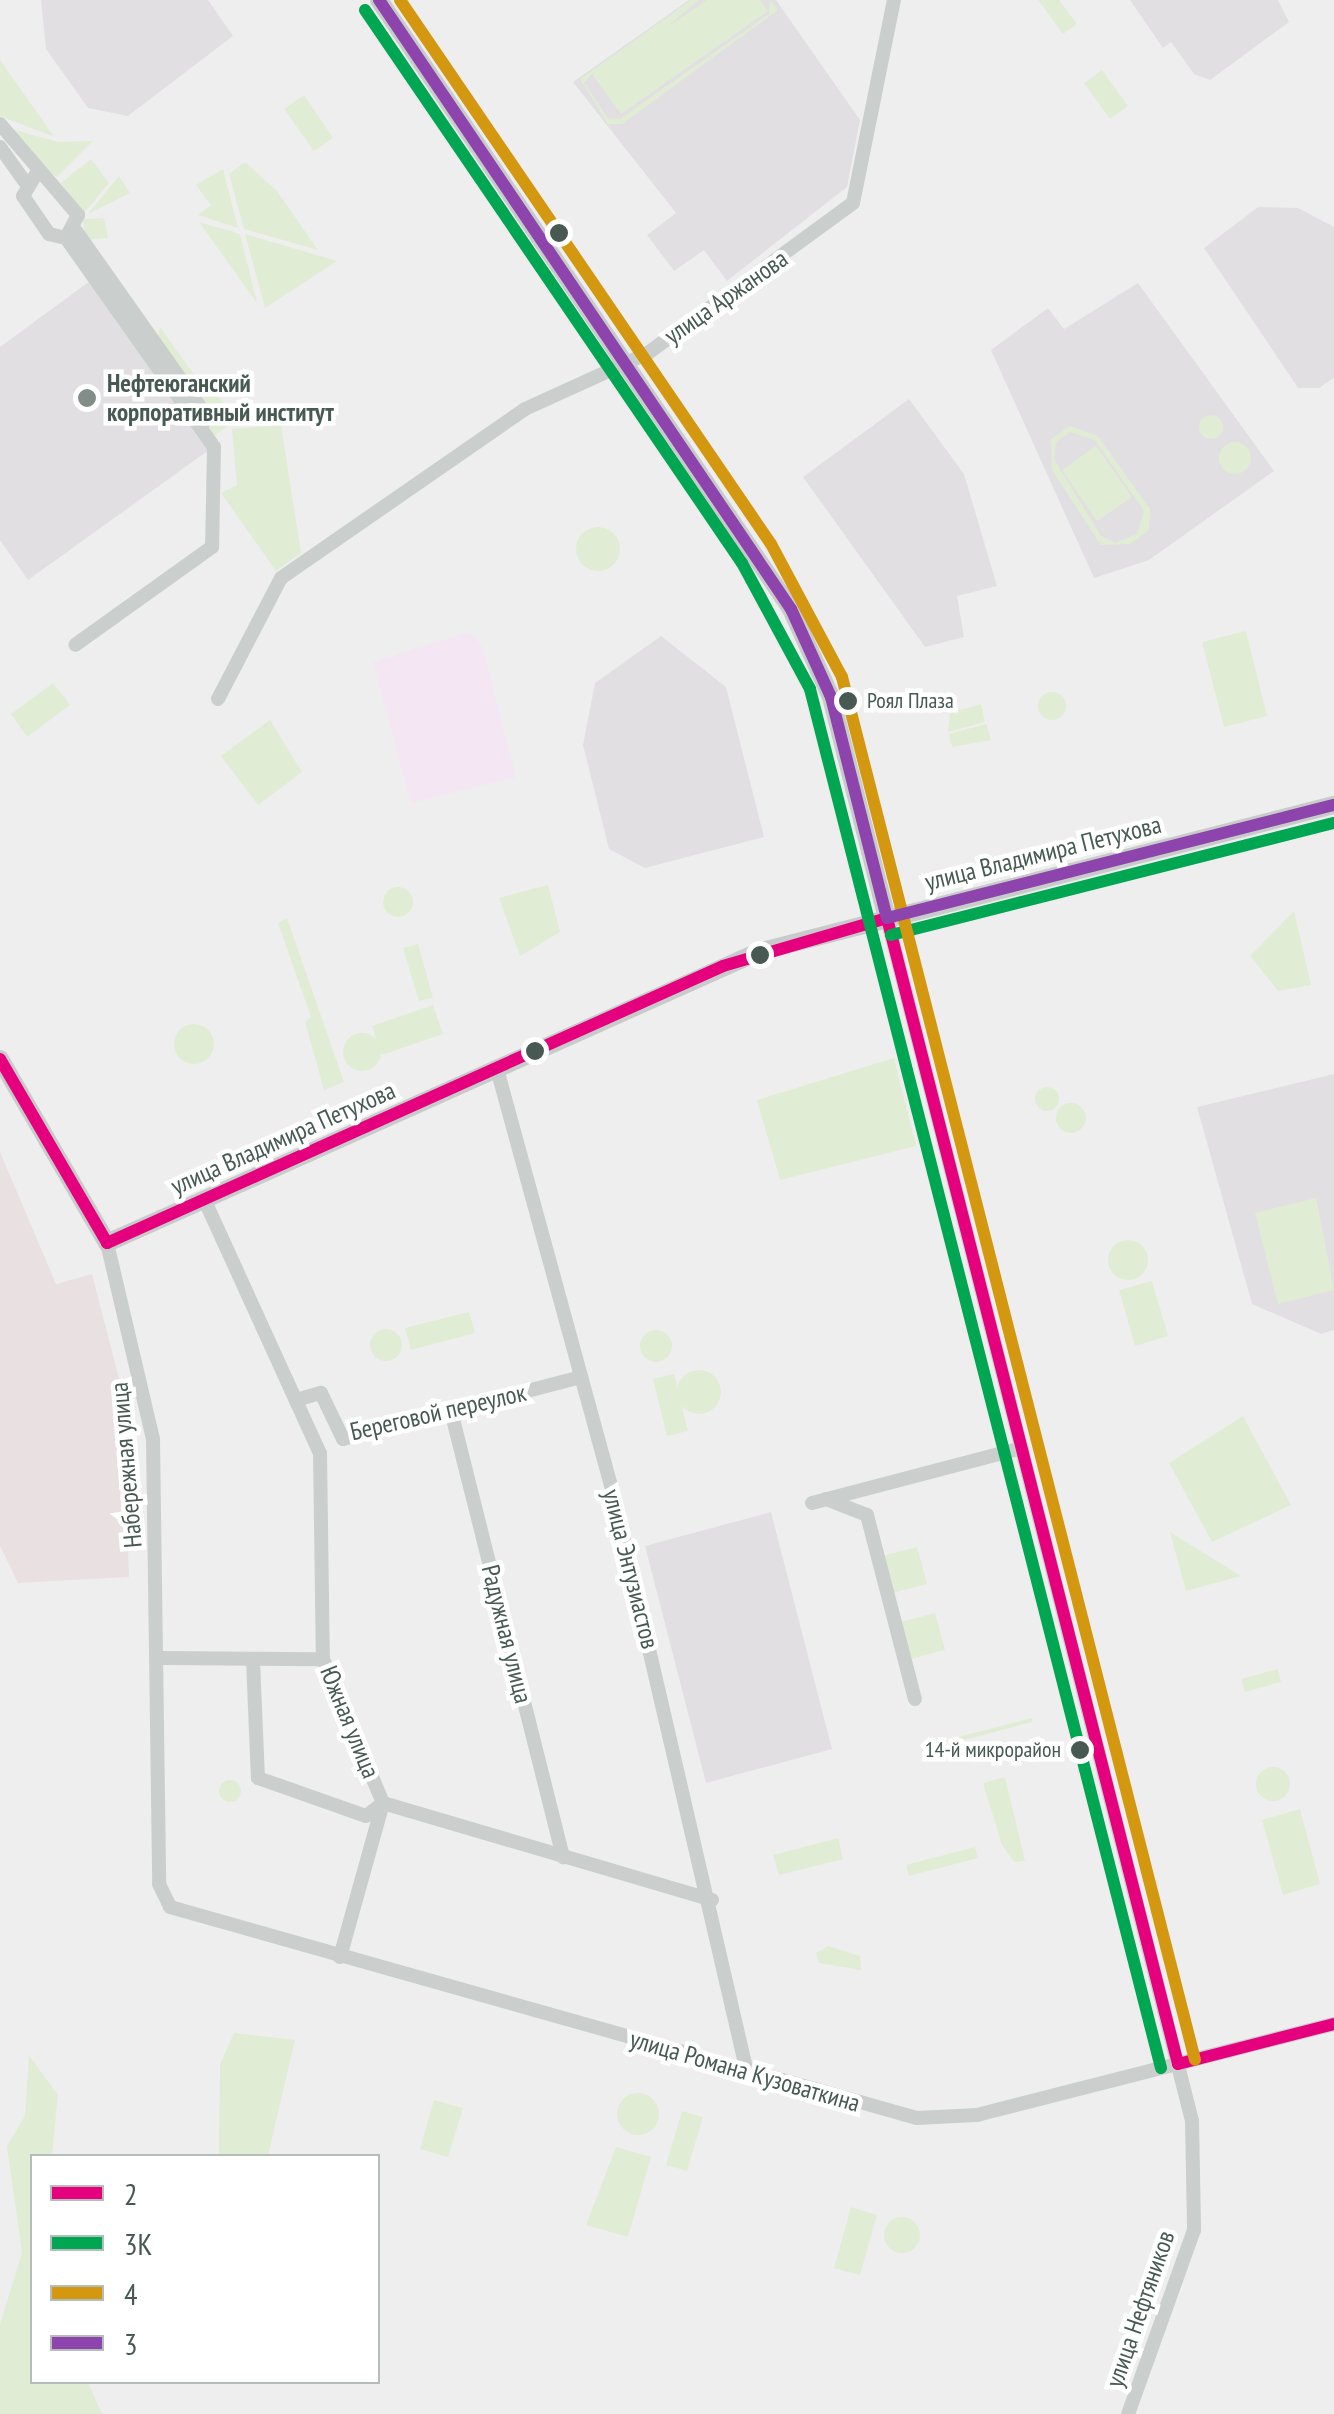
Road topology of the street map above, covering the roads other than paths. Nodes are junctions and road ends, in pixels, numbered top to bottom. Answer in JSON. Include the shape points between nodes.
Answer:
{"nodes":[{"id":1,"x":379,"y":0,"type":"edge"},
{"id":2,"x":894,"y":0,"type":"edge"},
{"id":3,"x":0,"y":124,"type":"edge"},
{"id":4,"x":0,"y":147,"type":"edge"},
{"id":5,"x":30,"y":178,"type":"junction"},
{"id":6,"x":71,"y":235,"type":"junction"},
{"id":7,"x":626,"y":365,"type":"junction"},
{"id":8,"x":74,"y":645,"type":"dead end"},
{"id":9,"x":218,"y":699,"type":"dead end"},
{"id":10,"x":1334,"y":805,"type":"edge"},
{"id":11,"x":887,"y":918,"type":"junction"},
{"id":12,"x":0,"y":1060,"type":"edge"},
{"id":13,"x":497,"y":1070,"type":"junction"},
{"id":14,"x":206,"y":1202,"type":"junction"},
{"id":15,"x":106,"y":1243,"type":"junction"},
{"id":16,"x":581,"y":1377,"type":"junction"},
{"id":17,"x":296,"y":1400,"type":"junction"},
{"id":18,"x":451,"y":1411,"type":"junction"},
{"id":19,"x":1022,"y":1448,"type":"junction"},
{"id":20,"x":160,"y":1658,"type":"junction"},
{"id":21,"x":253,"y":1660,"type":"junction"},
{"id":22,"x":324,"y":1660,"type":"junction"},
{"id":23,"x":915,"y":1699,"type":"dead end"},
{"id":24,"x":383,"y":1802,"type":"junction"},
{"id":25,"x":563,"y":1857,"type":"junction"},
{"id":26,"x":164,"y":1900,"type":"joint"},
{"id":27,"x":712,"y":1900,"type":"junction"},
{"id":28,"x":340,"y":1957,"type":"junction"},
{"id":29,"x":1334,"y":2024,"type":"edge"},
{"id":30,"x":1178,"y":2064,"type":"junction"},
{"id":31,"x":746,"y":2072,"type":"junction"},
{"id":32,"x":1128,"y":2414,"type":"edge"}],
"edges":[{"from":1,"to":7,"type":"main road","name":"улица Нефтяников"},
{"from":2,"to":7,"type":"street","name":"улица Аржанова","via":[[854,203]]},
{"from":3,"to":5,"type":"street"},
{"from":4,"to":5,"type":"street"},
{"from":5,"to":6,"type":"street","via":[[38,218]]},
{"from":5,"to":6,"type":"street","via":[[50,176],[70,204]]},
{"from":6,"to":8,"type":"street","via":[[201,408],[202,429],[214,446],[212,546]]},
{"from":7,"to":9,"type":"street","name":"улица Аржанова","via":[[524,409],[281,578]]},
{"from":7,"to":11,"type":"main road","name":"улица Нефтяников","via":[[810,646]]},
{"from":10,"to":11,"type":"main road","name":"улица Владимира Петухова"},
{"from":11,"to":13,"type":"main road","name":"улица Владимира Петухова","via":[[738,960]]},
{"from":11,"to":19,"type":"street","name":"улица Нефтяников"},
{"from":12,"to":15,"type":"main road","name":"Набережная улица"},
{"from":13,"to":14,"type":"main road","name":"улица Владимира Петухова"},
{"from":13,"to":16,"type":"street","name":"улица Энтузиастов"},
{"from":14,"to":15,"type":"main road","name":"улица Владимира Петухова"},
{"from":14,"to":17,"type":"street","name":"Южная улица"},
{"from":15,"to":20,"type":"street","name":"Набережная улица","via":[[150,1408]]},
{"from":16,"to":18,"type":"street","name":"Береговой переулок"},
{"from":16,"to":27,"type":"street","name":"улица Энтузиастов"},
{"from":17,"to":18,"type":"street","name":"Береговой переулок","via":[[320,1393],[343,1439]]},
{"from":17,"to":22,"type":"street","name":"Южная улица","via":[[320,1454]]},
{"from":18,"to":25,"type":"street","name":"Радужная улица"},
{"from":19,"to":23,"type":"street","via":[[819,1501],[867,1516]]},
{"from":19,"to":30,"type":"street","name":"улица Нефтяников"},
{"from":20,"to":21,"type":"street"},
{"from":20,"to":26,"type":"street","name":"Набережная улица"},
{"from":21,"to":22,"type":"street"},
{"from":21,"to":24,"type":"street","via":[[258,1778],[366,1816]]},
{"from":22,"to":24,"type":"street","name":"Южная улица"},
{"from":24,"to":25,"type":"street","name":"Южная улица"},
{"from":24,"to":28,"type":"street"},
{"from":25,"to":27,"type":"street","name":"Южная улица"},
{"from":26,"to":28,"type":"street","name":"улица Романа Кузоваткина"},
{"from":27,"to":31,"type":"street","name":"улица Энтузиастов"},
{"from":28,"to":31,"type":"street","name":"улица Романа Кузоваткина"},
{"from":29,"to":30,"type":"street","name":"улица Романа Кузоваткина"},
{"from":30,"to":31,"type":"street","name":"улица Романа Кузоваткина","via":[[945,2120]]},
{"from":30,"to":32,"type":"street","name":"улица Нефтяников","via":[[1192,2121],[1194,2230]]}]}
